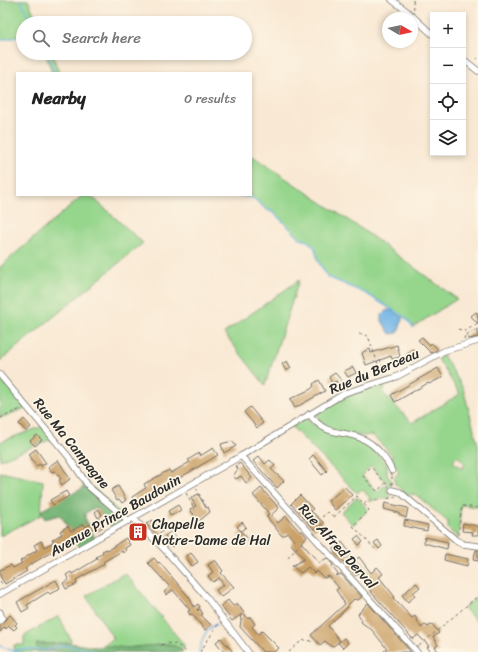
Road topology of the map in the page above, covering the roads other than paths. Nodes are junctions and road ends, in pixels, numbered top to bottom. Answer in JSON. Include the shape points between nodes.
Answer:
{"nodes":[{"id":1,"x":392,"y":0,"type":"edge"},
{"id":2,"x":430,"y":32,"type":"edge"},
{"id":3,"x":466,"y":61,"type":"edge"},
{"id":4,"x":478,"y":71,"type":"edge"},
{"id":5,"x":478,"y":341,"type":"edge"},
{"id":6,"x":0,"y":375,"type":"edge"},
{"id":7,"x":309,"y":414,"type":"junction"},
{"id":8,"x":241,"y":456,"type":"junction"},
{"id":9,"x":392,"y":471,"type":"road end"},
{"id":10,"x":392,"y":490,"type":"road end"},
{"id":11,"x":131,"y":519,"type":"junction"},
{"id":12,"x":478,"y":546,"type":"edge"},
{"id":13,"x":0,"y":594,"type":"edge"},
{"id":14,"x":0,"y":612,"type":"edge"},
{"id":15,"x":0,"y":621,"type":"edge"},
{"id":16,"x":416,"y":651,"type":"edge"},
{"id":17,"x":248,"y":652,"type":"edge"}],
"edges":[{"from":1,"to":2,"type":"street"},
{"from":3,"to":4,"type":"street"},
{"from":5,"to":7,"type":"street","name":"Rue du Berceau","via":[[444,351],[385,381],[355,388]]},
{"from":6,"to":11,"type":"street","name":"Rue Ma Campagne","via":[[68,456],[92,490]]},
{"from":7,"to":8,"type":"street","name":"Rue du Berceau"},
{"from":7,"to":9,"type":"street","via":[[324,429],[364,439],[388,460]]},
{"from":8,"to":11,"type":"street","name":"Avenue Prince Baudouin"},
{"from":8,"to":16,"type":"street","name":"Rue Alfred Derval"},
{"from":10,"to":12,"type":"street","via":[[405,496],[457,541]]},
{"from":11,"to":13,"type":"street","name":"Avenue Prince Baudouin"},
{"from":11,"to":17,"type":"street","name":"Rue Ma Campagne","via":[[165,550],[207,598]]},
{"from":14,"to":15,"type":"street"}]}
